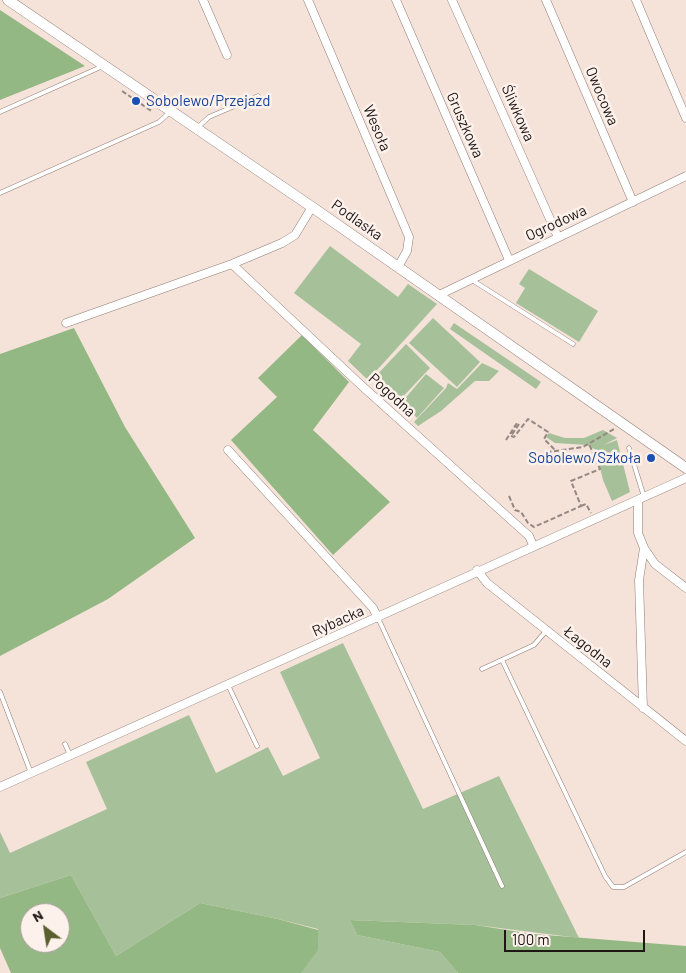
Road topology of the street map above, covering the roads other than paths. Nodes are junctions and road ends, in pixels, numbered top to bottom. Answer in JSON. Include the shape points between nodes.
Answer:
{"nodes":[{"id":1,"x":8,"y":0,"type":"edge"},
{"id":2,"x":203,"y":0,"type":"edge"},
{"id":3,"x":308,"y":0,"type":"edge"},
{"id":4,"x":396,"y":0,"type":"edge"},
{"id":5,"x":452,"y":0,"type":"edge"},
{"id":6,"x":546,"y":0,"type":"edge"},
{"id":7,"x":636,"y":0,"type":"edge"},
{"id":8,"x":227,"y":55,"type":"dead end"},
{"id":9,"x":104,"y":66,"type":"junction"},
{"id":10,"x":258,"y":96,"type":"dead end"},
{"id":11,"x":171,"y":111,"type":"junction"},
{"id":12,"x":0,"y":112,"type":"edge"},
{"id":13,"x":686,"y":118,"type":"edge"},
{"id":14,"x":197,"y":128,"type":"junction"},
{"id":15,"x":686,"y":176,"type":"edge"},
{"id":16,"x":0,"y":193,"type":"edge"},
{"id":17,"x":633,"y":202,"type":"junction"},
{"id":18,"x":312,"y":207,"type":"junction"},
{"id":19,"x":558,"y":237,"type":"junction"},
{"id":20,"x":509,"y":260,"type":"junction"},
{"id":21,"x":232,"y":264,"type":"junction"},
{"id":22,"x":398,"y":267,"type":"junction"},
{"id":23,"x":470,"y":279,"type":"junction"},
{"id":24,"x":439,"y":295,"type":"junction"},
{"id":25,"x":66,"y":323,"type":"dead end"},
{"id":26,"x":573,"y":344,"type":"dead end"},
{"id":27,"x":629,"y":448,"type":"dead end"},
{"id":28,"x":228,"y":450,"type":"dead end"},
{"id":29,"x":686,"y":468,"type":"edge"},
{"id":30,"x":686,"y":478,"type":"edge"},
{"id":31,"x":641,"y":498,"type":"junction"},
{"id":32,"x":533,"y":545,"type":"junction"},
{"id":33,"x":644,"y":548,"type":"junction"},
{"id":34,"x":477,"y":570,"type":"junction"},
{"id":35,"x":686,"y":588,"type":"edge"},
{"id":36,"x":378,"y":618,"type":"junction"},
{"id":37,"x":546,"y":631,"type":"junction"},
{"id":38,"x":502,"y":660,"type":"junction"},
{"id":39,"x":482,"y":669,"type":"dead end"},
{"id":40,"x":228,"y":685,"type":"junction"},
{"id":41,"x":0,"y":692,"type":"edge"},
{"id":42,"x":643,"y":708,"type":"junction"},
{"id":43,"x":686,"y":741,"type":"edge"},
{"id":44,"x":65,"y":744,"type":"dead end"},
{"id":45,"x":257,"y":746,"type":"dead end"},
{"id":46,"x":70,"y":756,"type":"junction"},
{"id":47,"x":31,"y":773,"type":"junction"},
{"id":48,"x":0,"y":787,"type":"edge"},
{"id":49,"x":686,"y":852,"type":"edge"},
{"id":50,"x":502,"y":886,"type":"dead end"}],
"edges":[{"from":1,"to":9,"type":"street","name":"Podlaska"},
{"from":2,"to":8,"type":"street"},
{"from":3,"to":22,"type":"street","name":"Wesoła","via":[[409,237],[407,251]]},
{"from":4,"to":20,"type":"street","name":"Gruszkowa"},
{"from":5,"to":19,"type":"street","name":"Śliwkowa"},
{"from":6,"to":17,"type":"street","name":"Owocowa"},
{"from":7,"to":13,"type":"street"},
{"from":9,"to":11,"type":"street","name":"Podlaska"},
{"from":9,"to":12,"type":"lane"},
{"from":10,"to":14,"type":"lane","via":[[209,117]]},
{"from":11,"to":14,"type":"street","name":"Podlaska"},
{"from":11,"to":16,"type":"lane","via":[[159,122]]},
{"from":14,"to":18,"type":"street","name":"Podlaska"},
{"from":15,"to":17,"type":"street","name":"Ogrodowa"},
{"from":17,"to":19,"type":"street","name":"Ogrodowa"},
{"from":18,"to":21,"type":"street","via":[[296,235]]},
{"from":18,"to":22,"type":"street","name":"Podlaska"},
{"from":19,"to":20,"type":"street","name":"Ogrodowa"},
{"from":20,"to":23,"type":"street","name":"Ogrodowa"},
{"from":21,"to":25,"type":"street"},
{"from":21,"to":32,"type":"street","name":"Pogodna","via":[[529,536]]},
{"from":22,"to":24,"type":"street","name":"Podlaska"},
{"from":23,"to":24,"type":"street","name":"Ogrodowa"},
{"from":23,"to":26,"type":"lane"},
{"from":24,"to":29,"type":"street","name":"Podlaska"},
{"from":27,"to":31,"type":"lane"},
{"from":28,"to":36,"type":"street"},
{"from":30,"to":31,"type":"street","name":"Rybacka"},
{"from":31,"to":32,"type":"street","name":"Rybacka"},
{"from":31,"to":33,"type":"street","via":[[638,533]]},
{"from":32,"to":34,"type":"street","name":"Rybacka"},
{"from":33,"to":35,"type":"street","via":[[655,564]]},
{"from":33,"to":42,"type":"street","via":[[639,580]]},
{"from":34,"to":36,"type":"street","name":"Rybacka"},
{"from":34,"to":37,"type":"street","name":"Łagodna","via":[[487,583]]},
{"from":36,"to":40,"type":"street","name":"Rybacka"},
{"from":36,"to":50,"type":"lane"},
{"from":37,"to":38,"type":"lane","via":[[534,645]]},
{"from":37,"to":42,"type":"street","name":"Łagodna"},
{"from":38,"to":39,"type":"lane"},
{"from":38,"to":49,"type":"lane","via":[[605,876],[613,886],[624,887]]},
{"from":40,"to":45,"type":"lane"},
{"from":40,"to":46,"type":"street","name":"Rybacka"},
{"from":41,"to":47,"type":"lane"},
{"from":42,"to":43,"type":"street","name":"Łagodna"},
{"from":44,"to":46,"type":"lane"},
{"from":46,"to":47,"type":"street","name":"Rybacka"},
{"from":47,"to":48,"type":"street","name":"Rybacka"}]}
